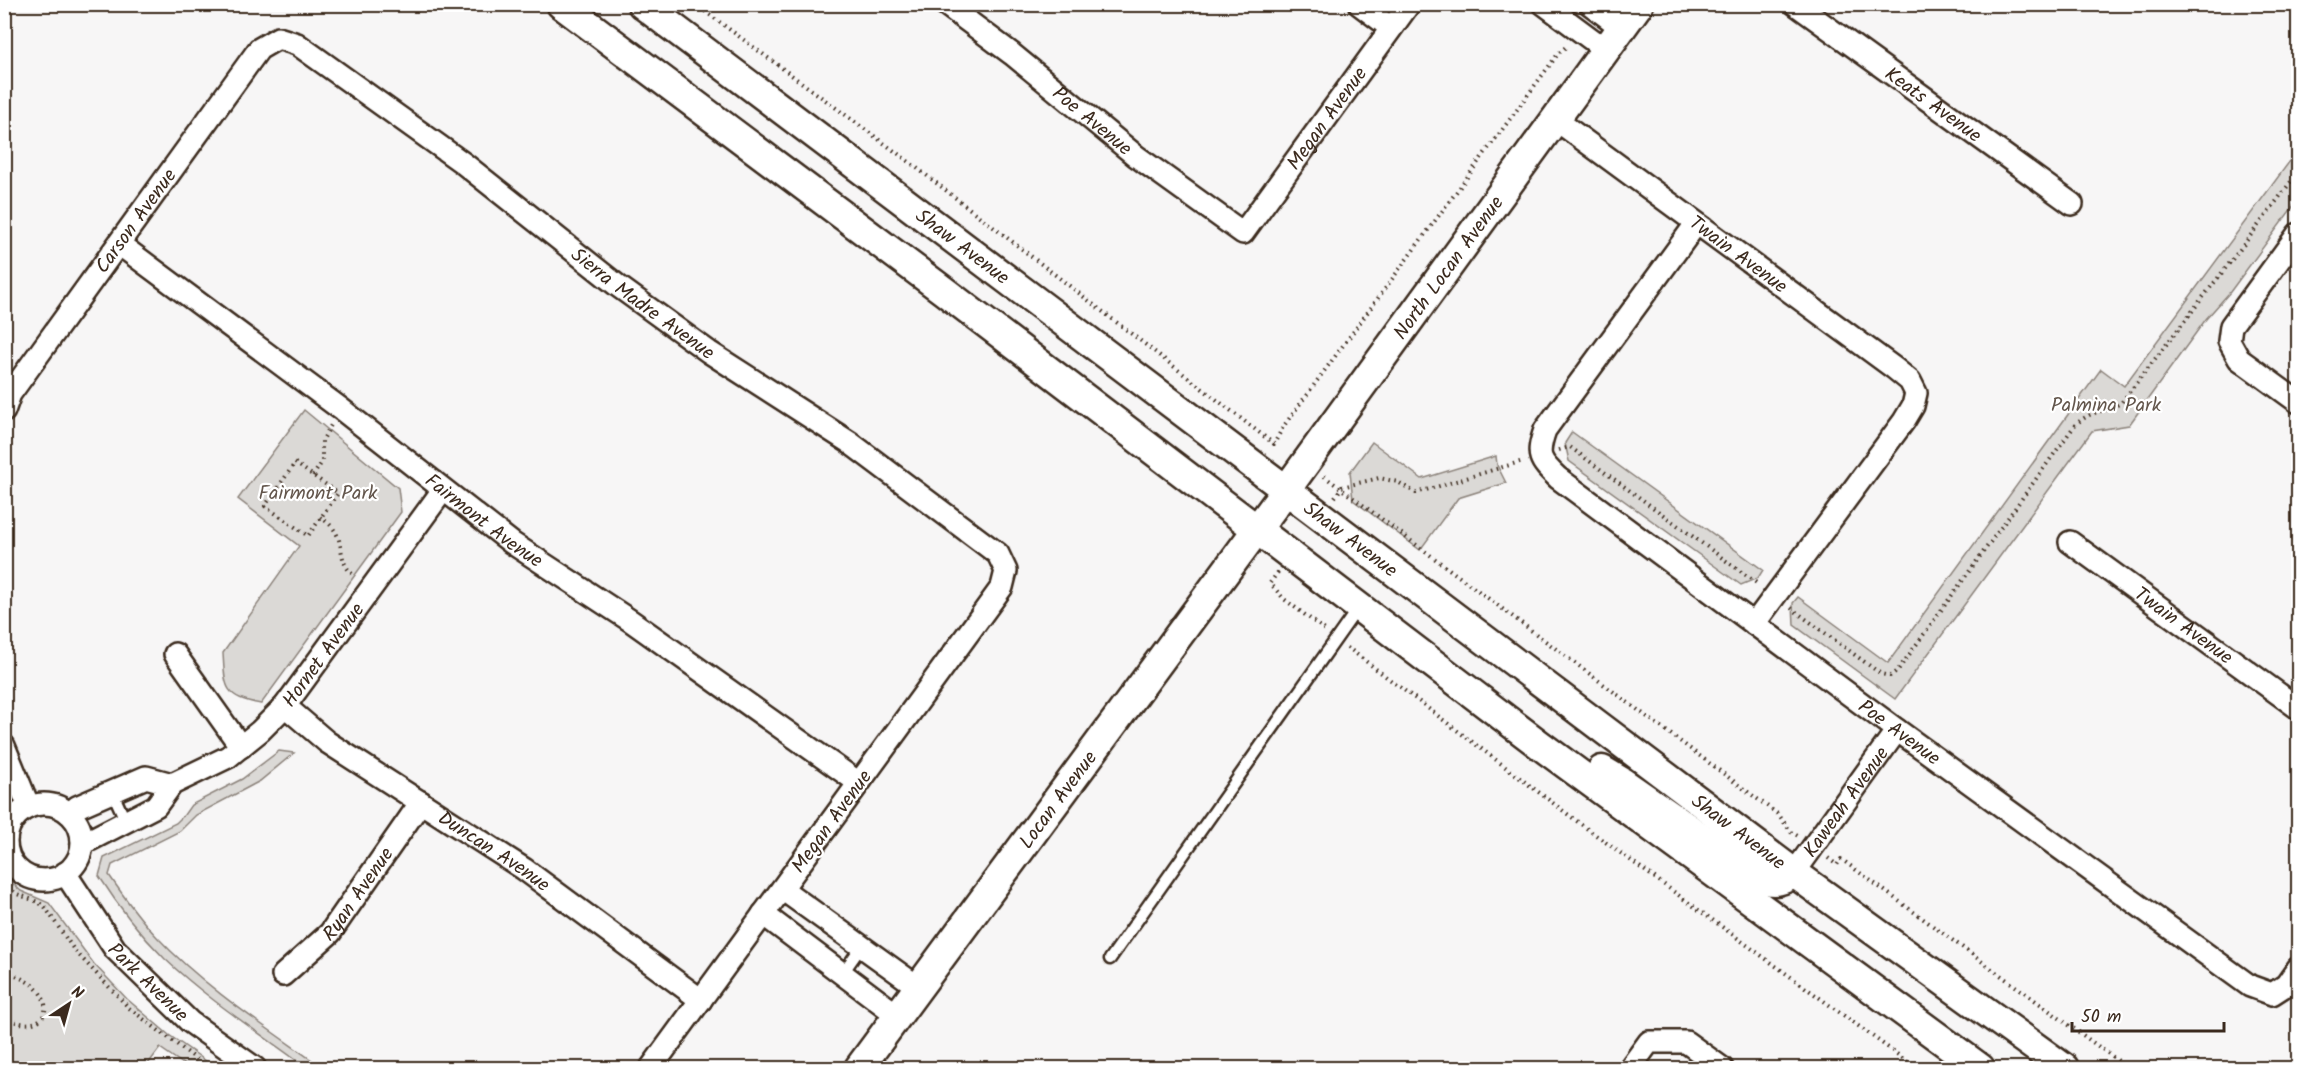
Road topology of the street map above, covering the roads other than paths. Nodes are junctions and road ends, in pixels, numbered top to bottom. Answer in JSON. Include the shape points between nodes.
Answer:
{"nodes":[{"id":1,"x":561,"y":4,"type":"edge"},
{"id":2,"x":642,"y":4,"type":"edge"},
{"id":3,"x":945,"y":4,"type":"edge"},
{"id":4,"x":1359,"y":4,"type":"edge"},
{"id":5,"x":1409,"y":4,"type":"edge"},
{"id":6,"x":1544,"y":4,"type":"edge"},
{"id":7,"x":1590,"y":4,"type":"edge"},
{"id":8,"x":1640,"y":4,"type":"edge"},
{"id":9,"x":1795,"y":4,"type":"edge"},
{"id":10,"x":1391,"y":28,"type":"junction"},
{"id":11,"x":278,"y":38,"type":"joint"},
{"id":12,"x":1614,"y":39,"type":"junction"},
{"id":13,"x":1555,"y":119,"type":"junction"},
{"id":14,"x":2072,"y":204,"type":"dead end"},
{"id":15,"x":1696,"y":224,"type":"junction"},
{"id":16,"x":1243,"y":233,"type":"joint"},
{"id":17,"x":2298,"y":234,"type":"edge"},
{"id":18,"x":119,"y":244,"type":"junction"},
{"id":19,"x":2298,"y":402,"type":"edge"},
{"id":20,"x":4,"y":411,"type":"edge"},
{"id":21,"x":443,"y":490,"type":"junction"},
{"id":22,"x":1286,"y":490,"type":"junction"},
{"id":23,"x":1257,"y":530,"type":"junction"},
{"id":24,"x":2070,"y":542,"type":"dead end"},
{"id":25,"x":1006,"y":571,"type":"joint"},
{"id":26,"x":1358,"y":608,"type":"junction"},
{"id":27,"x":1754,"y":624,"type":"junction"},
{"id":28,"x":175,"y":654,"type":"dead end"},
{"id":29,"x":285,"y":706,"type":"junction"},
{"id":30,"x":2298,"y":708,"type":"edge"},
{"id":31,"x":1897,"y":730,"type":"junction"},
{"id":32,"x":1540,"y":745,"type":"junction"},
{"id":33,"x":4,"y":746,"type":"edge"},
{"id":34,"x":241,"y":747,"type":"junction"},
{"id":35,"x":859,"y":783,"type":"junction"},
{"id":36,"x":172,"y":784,"type":"junction"},
{"id":37,"x":112,"y":791,"type":"junction"},
{"id":38,"x":421,"y":801,"type":"junction"},
{"id":39,"x":29,"y":807,"type":"junction"},
{"id":40,"x":69,"y":814,"type":"junction"},
{"id":41,"x":126,"y":822,"type":"junction"},
{"id":42,"x":82,"y":839,"type":"junction"},
{"id":43,"x":65,"y":873,"type":"junction"},
{"id":44,"x":1794,"y":873,"type":"junction"},
{"id":45,"x":782,"y":889,"type":"junction"},
{"id":46,"x":763,"y":914,"type":"junction"},
{"id":47,"x":861,"y":946,"type":"junction"},
{"id":48,"x":1110,"y":959,"type":"dead end"},
{"id":49,"x":2298,"y":968,"type":"edge"},
{"id":50,"x":842,"y":974,"type":"junction"},
{"id":51,"x":283,"y":975,"type":"dead end"},
{"id":52,"x":918,"y":987,"type":"junction"},
{"id":53,"x":701,"y":1000,"type":"junction"},
{"id":54,"x":897,"y":1015,"type":"junction"},
{"id":55,"x":1967,"y":1065,"type":"edge"},
{"id":56,"x":255,"y":1068,"type":"edge"},
{"id":57,"x":651,"y":1068,"type":"edge"},
{"id":58,"x":859,"y":1068,"type":"edge"},
{"id":59,"x":1629,"y":1068,"type":"edge"},
{"id":60,"x":1722,"y":1068,"type":"edge"},
{"id":61,"x":2064,"y":1068,"type":"edge"}],
"edges":[{"from":1,"to":23,"type":"main road"},
{"from":2,"to":22,"type":"main road","name":"Shaw Avenue"},
{"from":3,"to":16,"type":"street","name":"Poe Avenue","via":[[1136,156]]},
{"from":4,"to":10,"type":"street"},
{"from":5,"to":10,"type":"street","name":"Megan Avenue"},
{"from":6,"to":12,"type":"street"},
{"from":7,"to":12,"type":"street"},
{"from":8,"to":12,"type":"main road","name":"North Locan Avenue"},
{"from":9,"to":14,"type":"street","name":"Keats Avenue"},
{"from":10,"to":16,"type":"street","name":"Megan Avenue"},
{"from":11,"to":18,"type":"street","name":"Carson Avenue","via":[[259,49]]},
{"from":11,"to":25,"type":"street","name":"Sierra Madre Avenue","via":[[297,44],[463,163],[618,286],[710,352],[849,442],[998,554]]},
{"from":12,"to":13,"type":"main road","name":"North Locan Avenue"},
{"from":13,"to":15,"type":"street","name":"Twain Avenue"},
{"from":13,"to":22,"type":"main road","name":"North Locan Avenue"},
{"from":15,"to":27,"type":"street","name":"Poe Avenue","via":[[1545,430],[1540,456],[1558,478]]},
{"from":15,"to":27,"type":"street","name":"Twain Avenue","via":[[1894,368],[1910,381],[1916,393],[1904,421]]},
{"from":17,"to":19,"type":"street","via":[[2231,326],[2229,341],[2239,359]]},
{"from":18,"to":20,"type":"street","name":"Carson Avenue","via":[[10,394]]},
{"from":18,"to":21,"type":"street","name":"Fairmont Avenue"},
{"from":21,"to":29,"type":"street","name":"Hornet Avenue"},
{"from":21,"to":35,"type":"street","name":"Fairmont Avenue","via":[[512,543],[631,621]]},
{"from":22,"to":23,"type":"main road","name":"North Locan Avenue"},
{"from":22,"to":44,"type":"main road","name":"Shaw Avenue"},
{"from":23,"to":26,"type":"main road"},
{"from":23,"to":52,"type":"main road","name":"Locan Avenue"},
{"from":24,"to":30,"type":"street","name":"Twain Avenue"},
{"from":25,"to":35,"type":"street","name":"Megan Avenue","via":[[1002,587]]},
{"from":26,"to":32,"type":"main road"},
{"from":26,"to":48,"type":"lane"},
{"from":27,"to":31,"type":"street","name":"Poe Avenue"},
{"from":28,"to":34,"type":"street"},
{"from":29,"to":34,"type":"street","name":"Hornet Avenue"},
{"from":29,"to":38,"type":"street","name":"Duncan Avenue","via":[[327,742]]},
{"from":31,"to":44,"type":"street","name":"Kaweah Avenue"},
{"from":31,"to":49,"type":"street","name":"Poe Avenue","via":[[2250,986],[2271,994],[2286,986]]},
{"from":32,"to":44,"type":"main road","via":[[1595,766],[1622,782],[1761,879],[1773,882]]},
{"from":32,"to":55,"type":"main road"},
{"from":33,"to":39,"type":"street"},
{"from":34,"to":36,"type":"street","name":"Hornet Avenue"},
{"from":35,"to":45,"type":"street","name":"Megan Avenue"},
{"from":36,"to":37,"type":"street","via":[[146,777]]},
{"from":36,"to":41,"type":"street","name":"Hornet Avenue","via":[[156,806]]},
{"from":37,"to":40,"type":"street"},
{"from":37,"to":41,"type":"lane"},
{"from":38,"to":51,"type":"street","name":"Ryan Avenue","via":[[330,933]]},
{"from":38,"to":53,"type":"street","name":"Duncan Avenue","via":[[524,869]]},
{"from":39,"to":40,"type":"street","via":[[50,805]]},
{"from":39,"to":43,"type":"street","via":[[18,814],[6,835],[11,860],[18,870],[41,880]]},
{"from":40,"to":42,"type":"street"},
{"from":41,"to":42,"type":"street","name":"Hornet Avenue","via":[[90,840]]},
{"from":42,"to":43,"type":"street","via":[[75,864]]},
{"from":43,"to":56,"type":"street","name":"Park Avenue","via":[[115,949],[190,1022]]},
{"from":44,"to":61,"type":"main road","name":"Shaw Avenue"},
{"from":45,"to":46,"type":"street","name":"Megan Avenue"},
{"from":45,"to":47,"type":"street"},
{"from":46,"to":50,"type":"street"},
{"from":46,"to":53,"type":"street","name":"Megan Avenue"},
{"from":47,"to":50,"type":"lane"},
{"from":47,"to":52,"type":"street"},
{"from":50,"to":54,"type":"street"},
{"from":52,"to":54,"type":"main road","name":"Locan Avenue"},
{"from":53,"to":57,"type":"street","name":"Megan Avenue"},
{"from":54,"to":58,"type":"main road","name":"Locan Avenue"},
{"from":59,"to":60,"type":"street","via":[[1649,1042],[1686,1042]]}]}
